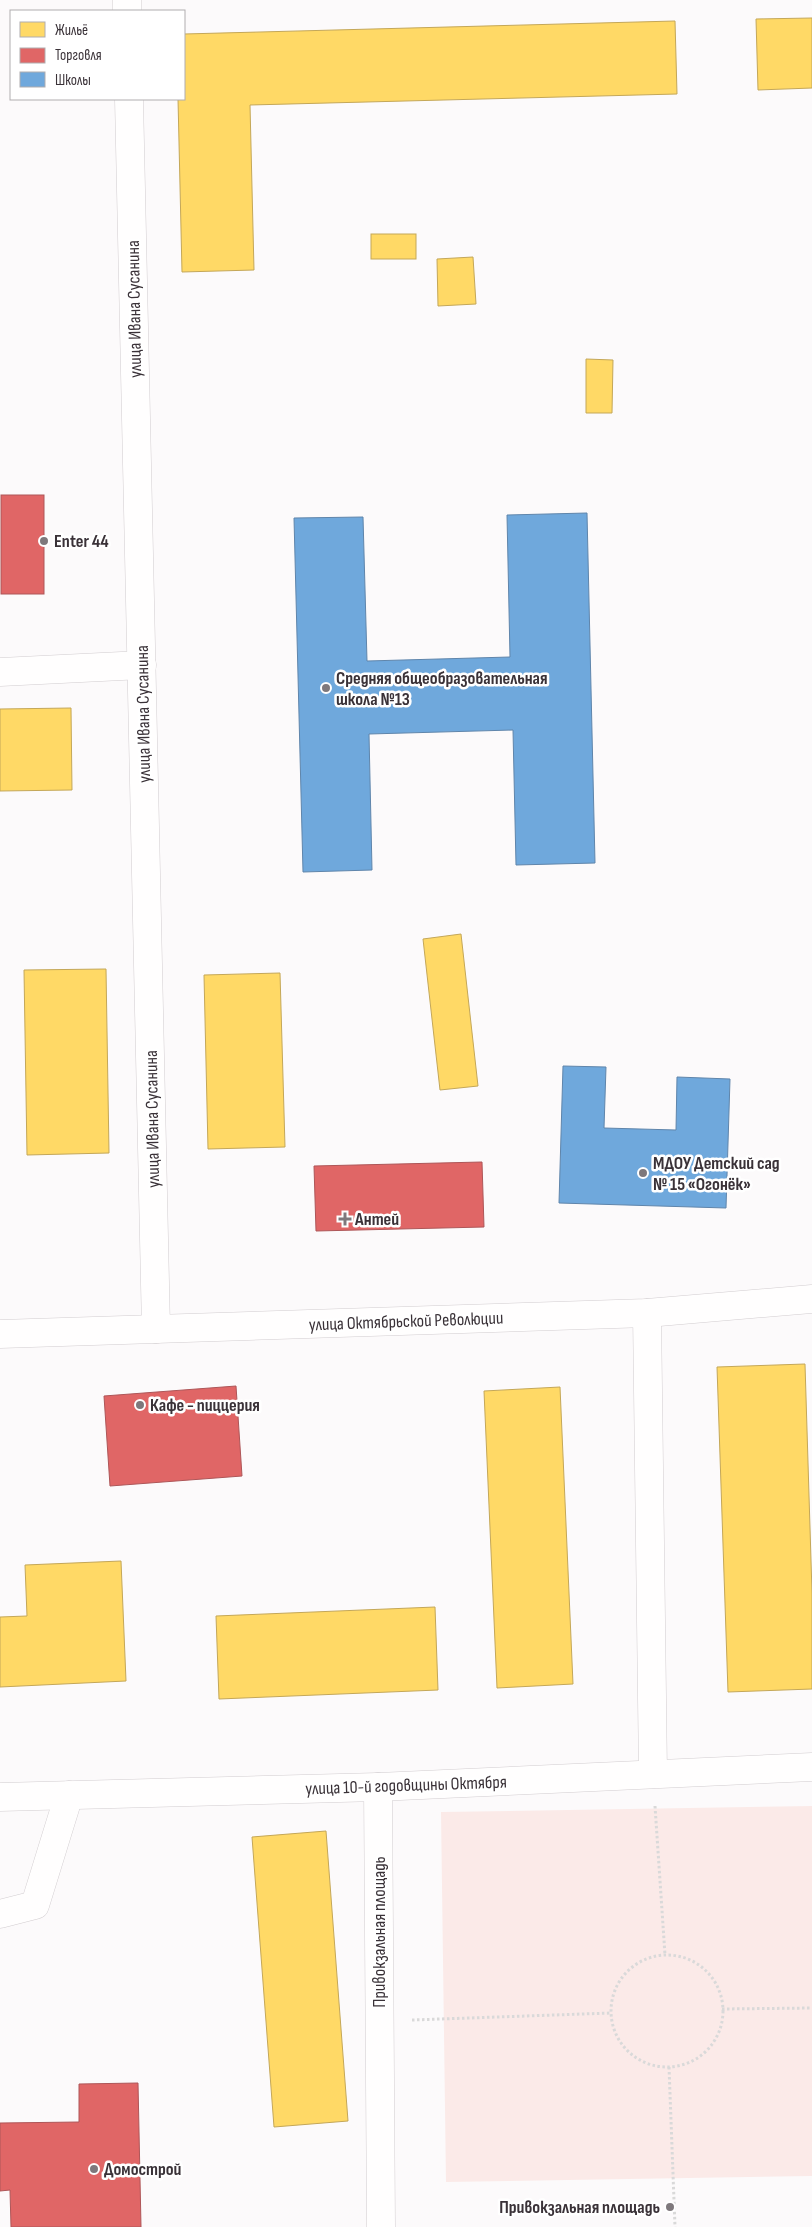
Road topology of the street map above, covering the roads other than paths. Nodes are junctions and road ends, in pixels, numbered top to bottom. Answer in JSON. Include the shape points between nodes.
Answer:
{"nodes":[{"id":1,"x":129,"y":100,"type":"edge"},
{"id":2,"x":142,"y":665,"type":"junction"},
{"id":3,"x":0,"y":672,"type":"edge"},
{"id":4,"x":812,"y":1299,"type":"edge"},
{"id":5,"x":648,"y":1313,"type":"junction"},
{"id":6,"x":156,"y":1329,"type":"junction"},
{"id":7,"x":0,"y":1334,"type":"edge"},
{"id":8,"x":812,"y":1767,"type":"edge"},
{"id":9,"x":653,"y":1774,"type":"junction"},
{"id":10,"x":378,"y":1787,"type":"junction"},
{"id":11,"x":69,"y":1795,"type":"junction"},
{"id":12,"x":0,"y":1797,"type":"edge"},
{"id":13,"x":0,"y":1914,"type":"edge"},
{"id":14,"x":381,"y":2227,"type":"edge"}],
"edges":[{"from":1,"to":2,"type":"street","name":"улица Ивана Сусанина"},
{"from":2,"to":3,"type":"street"},
{"from":2,"to":6,"type":"street","name":"улица Ивана Сусанина"},
{"from":4,"to":5,"type":"street","name":"улица Октябрьской Революции"},
{"from":5,"to":6,"type":"street","name":"улица Октябрьской Революции"},
{"from":5,"to":9,"type":"street"},
{"from":6,"to":7,"type":"street","name":"улица Октябрьской Революции"},
{"from":8,"to":9,"type":"street","name":"улица 10-й годовщины Октября"},
{"from":9,"to":10,"type":"street","name":"улица 10-й годовщины Октября"},
{"from":10,"to":11,"type":"street","name":"улица 10-й годовщины Октября"},
{"from":10,"to":14,"type":"street","name":"Привокзальная площадь"},
{"from":11,"to":12,"type":"street","name":"улица 10-й годовщины Октября"},
{"from":11,"to":13,"type":"street","via":[[35,1905]]}]}
